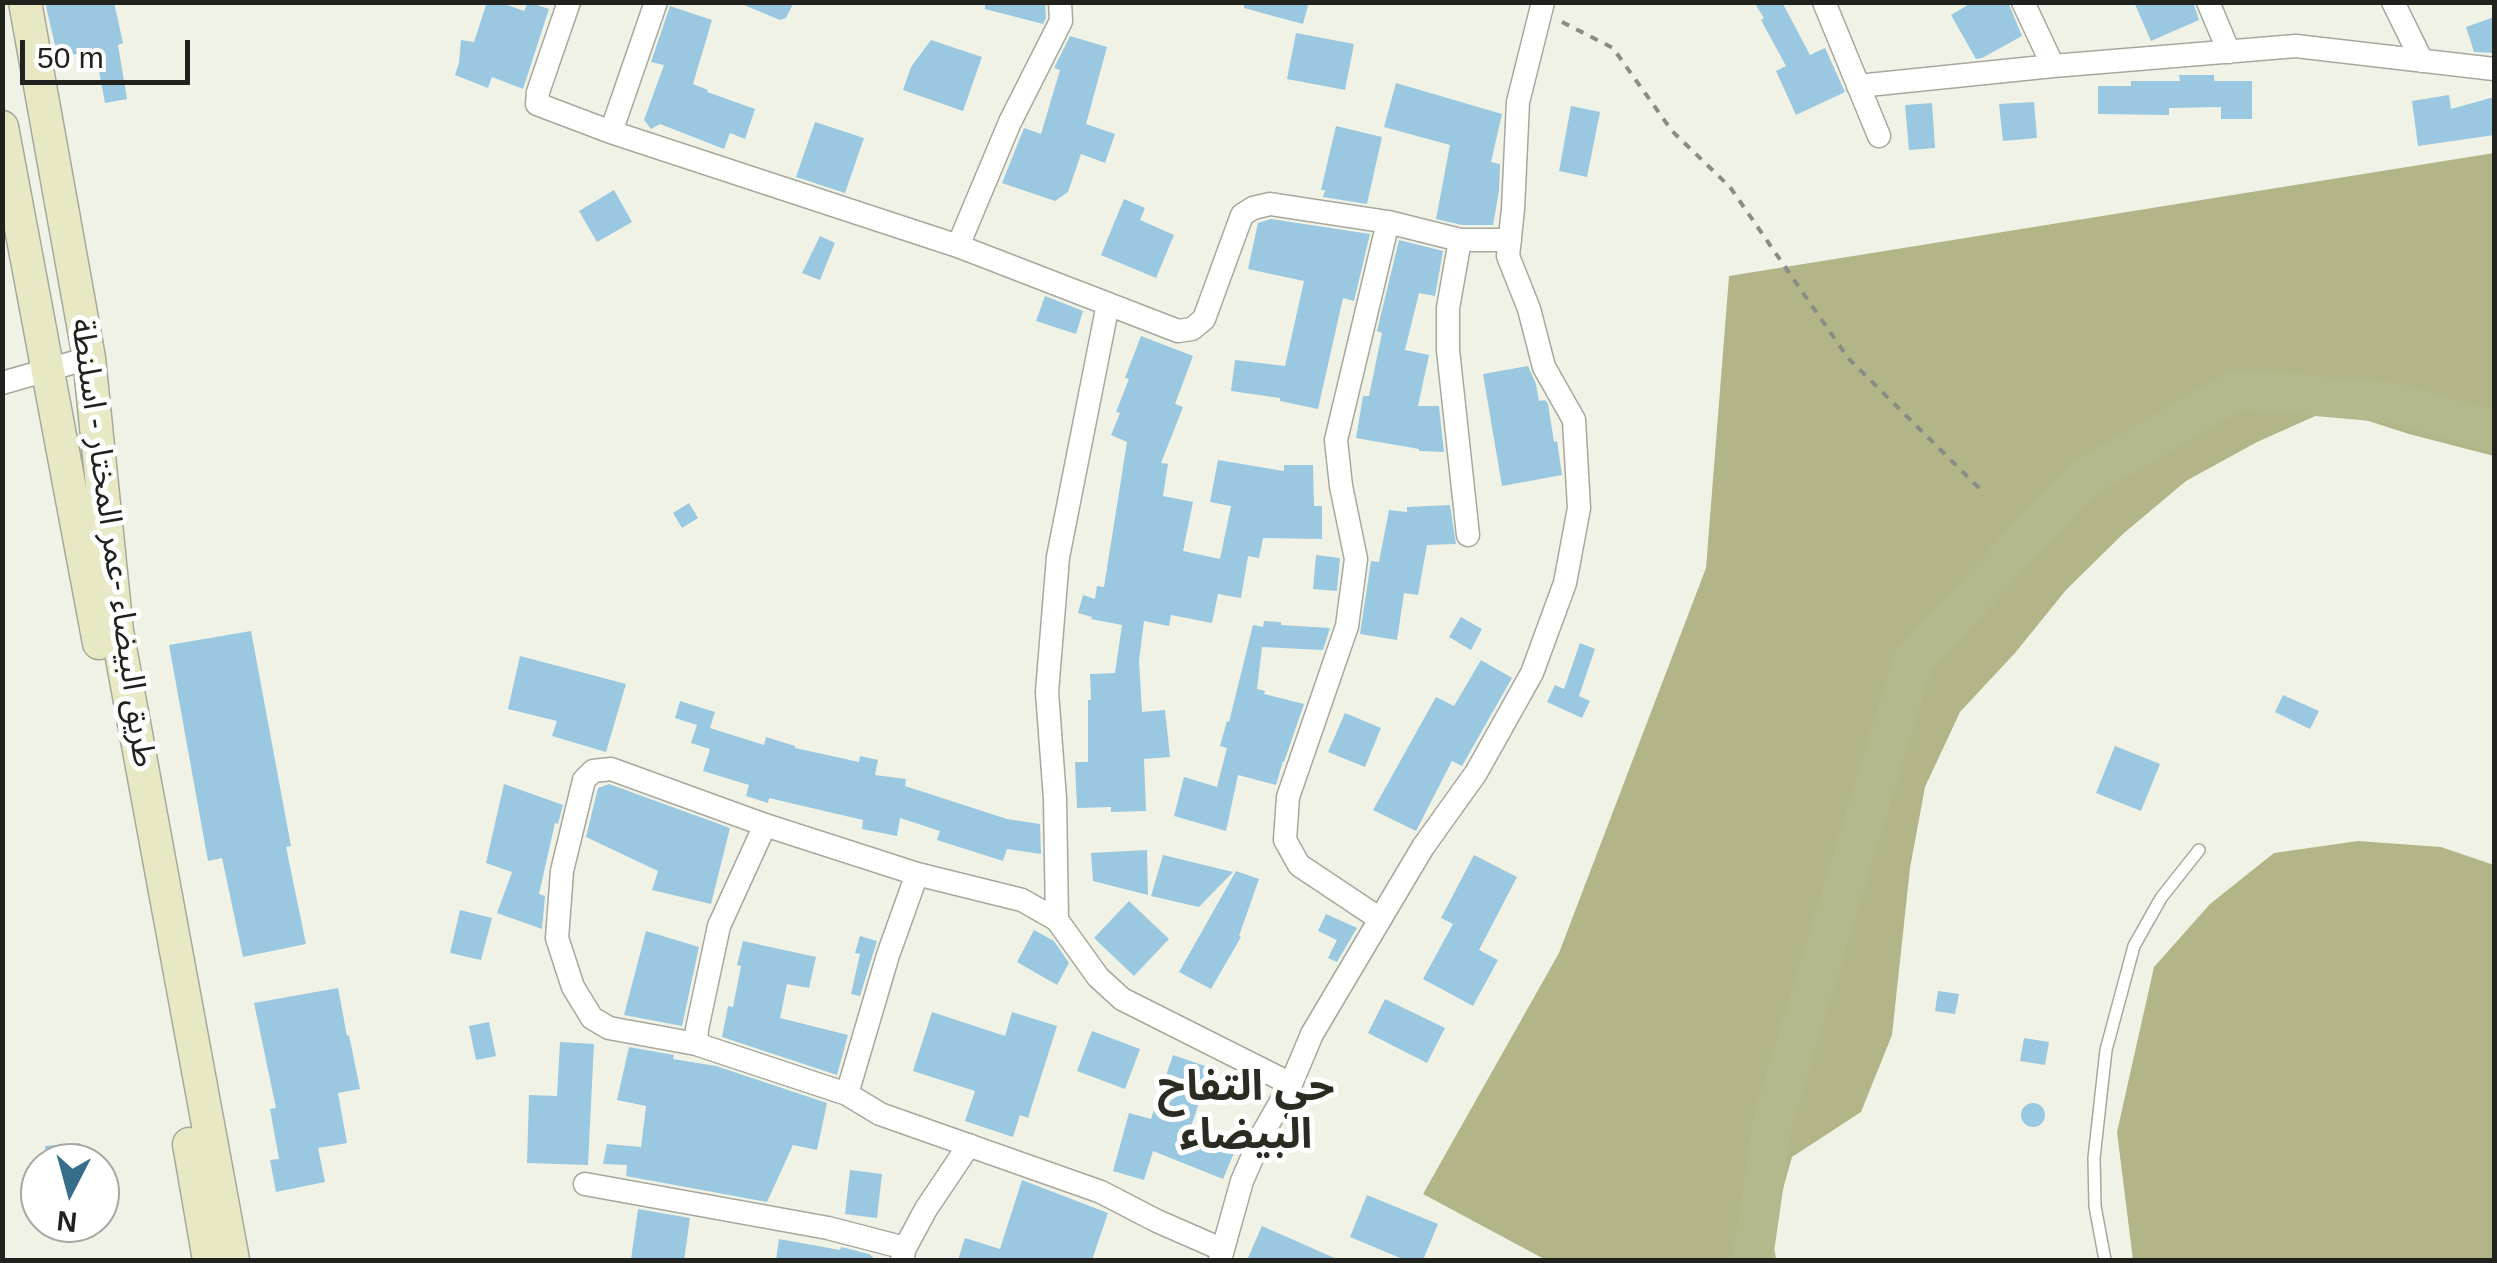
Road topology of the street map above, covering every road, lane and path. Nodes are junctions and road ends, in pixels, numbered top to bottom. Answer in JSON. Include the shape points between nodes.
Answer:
{"nodes":[{"id":1,"x":25,"y":2,"type":"edge"},
{"id":2,"x":569,"y":2,"type":"edge"},
{"id":3,"x":656,"y":2,"type":"edge"},
{"id":4,"x":1060,"y":2,"type":"edge"},
{"id":5,"x":1824,"y":2,"type":"edge"},
{"id":6,"x":2023,"y":2,"type":"edge"},
{"id":7,"x":2208,"y":2,"type":"edge"},
{"id":8,"x":2393,"y":2,"type":"edge"},
{"id":9,"x":1542,"y":6,"type":"edge"},
{"id":10,"x":2229,"y":52,"type":"junction"},
{"id":11,"x":2422,"y":61,"type":"junction"},
{"id":12,"x":2054,"y":66,"type":"junction"},
{"id":13,"x":2494,"y":69,"type":"edge"},
{"id":14,"x":1858,"y":86,"type":"junction"},
{"id":15,"x":2,"y":126,"type":"edge"},
{"id":16,"x":611,"y":132,"type":"junction"},
{"id":17,"x":1879,"y":136,"type":"dead end"},
{"id":18,"x":1388,"y":222,"type":"junction"},
{"id":19,"x":1460,"y":240,"type":"junction"},
{"id":20,"x":1510,"y":240,"type":"junction"},
{"id":21,"x":958,"y":246,"type":"junction"},
{"id":22,"x":1108,"y":304,"type":"junction"},
{"id":23,"x":89,"y":358,"type":"junction"},
{"id":24,"x":48,"y":368,"type":"junction"},
{"id":25,"x":2,"y":383,"type":"edge"},
{"id":26,"x":1980,"y":489,"type":"dead end"},
{"id":27,"x":1468,"y":536,"type":"dead end"},
{"id":28,"x":765,"y":825,"type":"junction"},
{"id":29,"x":2199,"y":850,"type":"dead end"},
{"id":30,"x":917,"y":874,"type":"junction"},
{"id":31,"x":1380,"y":919,"type":"junction"},
{"id":32,"x":1057,"y":920,"type":"junction"},
{"id":33,"x":696,"y":1044,"type":"junction"},
{"id":34,"x":1291,"y":1084,"type":"junction"},
{"id":35,"x":847,"y":1094,"type":"junction"},
{"id":36,"x":970,"y":1145,"type":"junction"},
{"id":37,"x":585,"y":1184,"type":"dead end"},
{"id":38,"x":904,"y":1254,"type":"edge"},
{"id":39,"x":1220,"y":1255,"type":"edge"},
{"id":40,"x":209,"y":1260,"type":"edge"},
{"id":41,"x":233,"y":1260,"type":"edge"},
{"id":42,"x":2104,"y":1260,"type":"edge"}],
"edges":[{"from":1,"to":23,"type":"main road","name":"طريق البيضاء -عمر المختار - اسلنطة"},
{"from":2,"to":16,"type":"street","via":[[537,104]]},
{"from":3,"to":16,"type":"street"},
{"from":4,"to":21,"type":"street","via":[[1061,20]]},
{"from":5,"to":14,"type":"street"},
{"from":6,"to":12,"type":"street"},
{"from":7,"to":10,"type":"street"},
{"from":8,"to":11,"type":"street"},
{"from":9,"to":20,"type":"street","via":[[1518,102]]},
{"from":9,"to":26,"type":"path","via":[[1613,48],[1672,131],[1730,187],[1848,358]]},
{"from":10,"to":11,"type":"street","via":[[2296,46]]},
{"from":10,"to":12,"type":"street"},
{"from":11,"to":13,"type":"street"},
{"from":12,"to":14,"type":"street"},
{"from":14,"to":17,"type":"street"},
{"from":15,"to":24,"type":"main road","name":"طريق البيضاء -عمر المختار - اسلنطة"},
{"from":16,"to":21,"type":"street"},
{"from":18,"to":19,"type":"street"},
{"from":18,"to":22,"type":"street","via":[[1270,204],[1253,208],[1242,215],[1204,319],[1192,328],[1178,331]]},
{"from":18,"to":31,"type":"street","via":[[1336,440],[1356,559],[1347,626],[1288,797],[1284,840],[1298,865]]},
{"from":19,"to":20,"type":"street"},
{"from":19,"to":27,"type":"street","via":[[1448,350]]},
{"from":20,"to":31,"type":"street","via":[[1508,256],[1544,368],[1574,420],[1579,508],[1565,583],[1532,673]]},
{"from":21,"to":22,"type":"street"},
{"from":22,"to":32,"type":"street","via":[[1056,576],[1047,692]]},
{"from":23,"to":24,"type":"street"},
{"from":23,"to":41,"type":"main road","name":"طريق البيضاء -عمر المختار - اسلنطة","via":[[117,631]]},
{"from":24,"to":25,"type":"street"},
{"from":24,"to":40,"type":"main road","name":"طريق البيضاء -عمر المختار - اسلنطة"},
{"from":28,"to":30,"type":"street"},
{"from":28,"to":33,"type":"street","via":[[719,926]]},
{"from":28,"to":33,"type":"street","via":[[610,769],[584,780],[562,871],[557,938],[572,988],[592,1018],[608,1028]]},
{"from":29,"to":42,"type":"lane","via":[[2134,946],[2106,1050],[2094,1158]]},
{"from":30,"to":32,"type":"street","via":[[1022,900]]},
{"from":30,"to":35,"type":"street"},
{"from":31,"to":34,"type":"street","via":[[1312,1034]]},
{"from":32,"to":34,"type":"street","via":[[1122,998]]},
{"from":33,"to":35,"type":"street"},
{"from":34,"to":39,"type":"street","via":[[1242,1182]]},
{"from":35,"to":36,"type":"street","via":[[880,1114]]},
{"from":36,"to":38,"type":"street"},
{"from":36,"to":39,"type":"street","via":[[1101,1192]]},
{"from":37,"to":38,"type":"street","via":[[828,1228]]}]}
